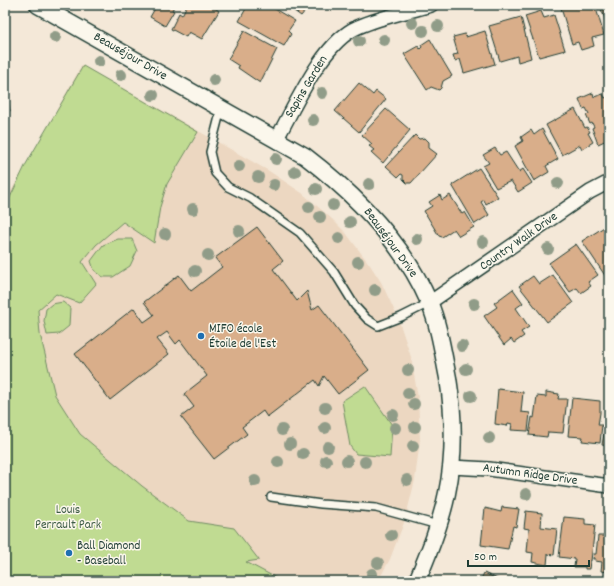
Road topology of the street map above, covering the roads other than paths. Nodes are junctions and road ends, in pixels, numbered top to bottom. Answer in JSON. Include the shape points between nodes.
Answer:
{"nodes":[{"id":1,"x":38,"y":5,"type":"edge"},
{"id":2,"x":431,"y":5,"type":"edge"},
{"id":3,"x":221,"y":109,"type":"junction"},
{"id":4,"x":276,"y":140,"type":"junction"},
{"id":5,"x":609,"y":182,"type":"edge"},
{"id":6,"x":429,"y":303,"type":"junction"},
{"id":7,"x":451,"y":467,"type":"junction"},
{"id":8,"x":609,"y":486,"type":"edge"},
{"id":9,"x":272,"y":497,"type":"dead end"},
{"id":10,"x":438,"y":525,"type":"junction"},
{"id":11,"x":416,"y":581,"type":"edge"}],
"edges":[{"from":1,"to":3,"type":"street","name":"Beauséjour Drive"},
{"from":2,"to":4,"type":"street","name":"Sapins Garden","via":[[357,28],[344,35],[323,57]]},
{"from":3,"to":4,"type":"street","name":"Beauséjour Drive"},
{"from":3,"to":6,"type":"lane","via":[[210,152],[214,173],[228,187],[250,198],[300,233],[334,272],[355,306],[367,319],[378,326]]},
{"from":4,"to":6,"type":"street","name":"Beauséjour Drive","via":[[305,156],[331,176],[377,222],[405,260]]},
{"from":5,"to":6,"type":"street","name":"Country Walk Drive","via":[[590,192]]},
{"from":6,"to":7,"type":"street","name":"Beauséjour Drive","via":[[445,362],[451,398]]},
{"from":7,"to":8,"type":"street","name":"Autumn Ridge Drive","via":[[489,469]]},
{"from":7,"to":10,"type":"street","name":"Beauséjour Drive"},
{"from":9,"to":10,"type":"lane","via":[[376,508]]},
{"from":10,"to":11,"type":"street","name":"Beauséjour Drive","via":[[432,546]]}]}
